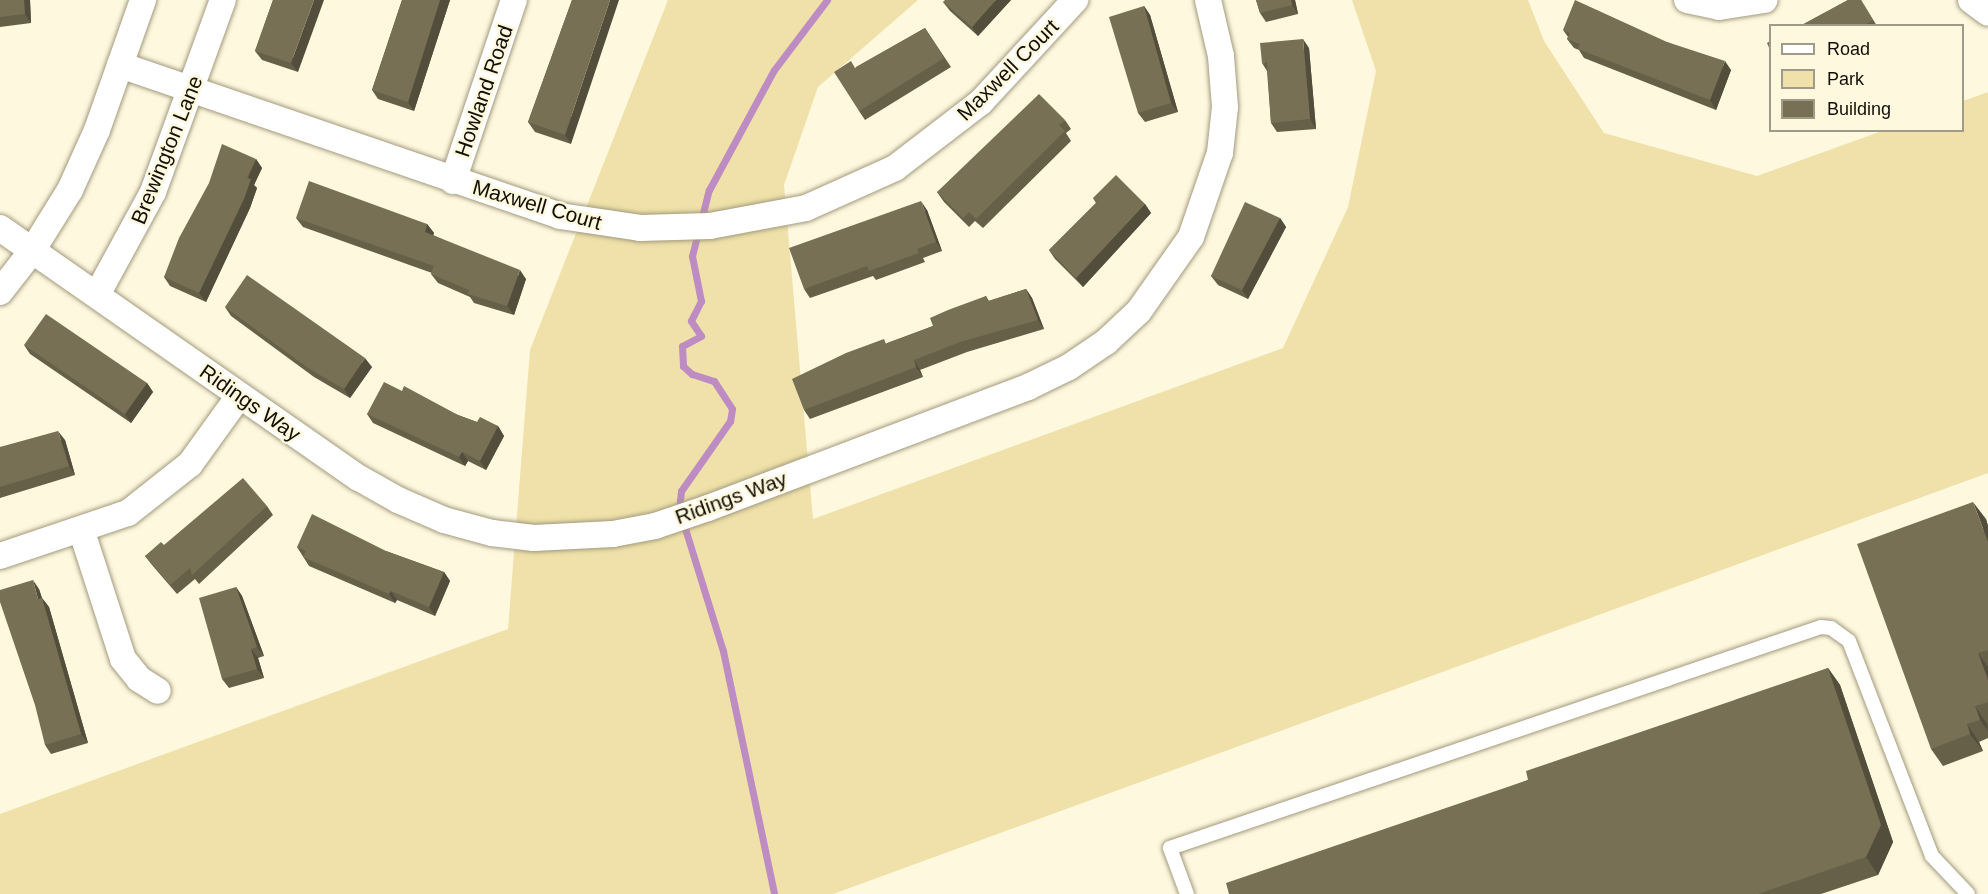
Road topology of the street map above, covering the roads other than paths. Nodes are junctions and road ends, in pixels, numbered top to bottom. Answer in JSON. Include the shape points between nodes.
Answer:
{"nodes":[{"id":1,"x":143,"y":0,"type":"edge"},
{"id":2,"x":223,"y":0,"type":"edge"},
{"id":3,"x":514,"y":0,"type":"edge"},
{"id":4,"x":1076,"y":0,"type":"edge"},
{"id":5,"x":1208,"y":0,"type":"edge"},
{"id":6,"x":1687,"y":0,"type":"edge"},
{"id":7,"x":1764,"y":0,"type":"edge"},
{"id":8,"x":1971,"y":0,"type":"edge"},
{"id":9,"x":1988,"y":13,"type":"edge"},
{"id":10,"x":120,"y":65,"type":"junction"},
{"id":11,"x":193,"y":90,"type":"junction"},
{"id":12,"x":453,"y":181,"type":"junction"},
{"id":13,"x":0,"y":228,"type":"edge"},
{"id":14,"x":32,"y":251,"type":"junction"},
{"id":15,"x":0,"y":292,"type":"edge"},
{"id":16,"x":98,"y":293,"type":"junction"},
{"id":17,"x":239,"y":396,"type":"junction"},
{"id":18,"x":82,"y":532,"type":"junction"},
{"id":19,"x":0,"y":556,"type":"edge"},
{"id":20,"x":158,"y":691,"type":"dead end"},
{"id":21,"x":1186,"y":894,"type":"edge"},
{"id":22,"x":1968,"y":894,"type":"edge"}],
"edges":[{"from":1,"to":10,"type":"street"},
{"from":2,"to":11,"type":"street","name":"Brewington Lane"},
{"from":3,"to":12,"type":"street","name":"Howland Road"},
{"from":4,"to":12,"type":"street","name":"Maxwell Court","via":[[981,102],[896,168],[806,208],[710,226],[606,226],[560,216]]},
{"from":5,"to":17,"type":"street","name":"Ridings Way","via":[[1221,56],[1225,107],[1220,153],[1191,237],[1139,311],[1106,342],[1028,387],[655,526],[604,535],[534,538],[492,533],[444,520],[358,478]]},
{"from":6,"to":7,"type":"street","via":[[1719,7]]},
{"from":8,"to":9,"type":"street"},
{"from":10,"to":11,"type":"street","name":"Maxwell Court"},
{"from":10,"to":14,"type":"street","via":[[70,190]]},
{"from":11,"to":12,"type":"street","name":"Maxwell Court"},
{"from":11,"to":16,"type":"street","name":"Brewington Lane","via":[[153,192]]},
{"from":13,"to":14,"type":"street","name":"Ridings Way"},
{"from":14,"to":15,"type":"street"},
{"from":14,"to":16,"type":"street","name":"Ridings Way"},
{"from":16,"to":17,"type":"street","name":"Ridings Way"},
{"from":17,"to":18,"type":"street","via":[[190,464],[163,490],[128,513]]},
{"from":18,"to":19,"type":"street"},
{"from":18,"to":20,"type":"street","via":[[123,659],[139,679]]},
{"from":21,"to":22,"type":"lane","via":[[1170,848],[1821,627],[1831,628],[1849,641],[1932,856]]}]}
